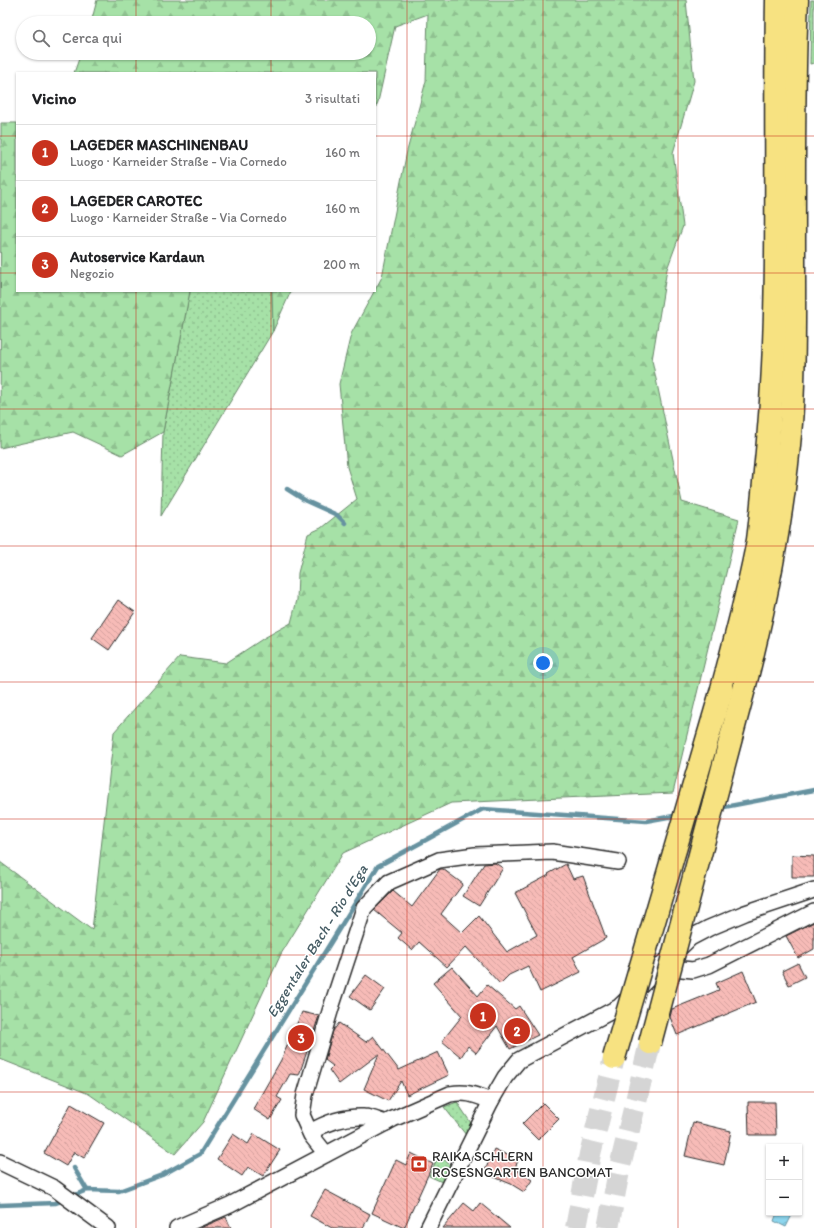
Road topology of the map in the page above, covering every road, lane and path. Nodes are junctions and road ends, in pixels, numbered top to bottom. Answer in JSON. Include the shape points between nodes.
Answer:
{"nodes":[{"id":1,"x":777,"y":0,"type":"edge"},
{"id":2,"x":797,"y":0,"type":"edge"},
{"id":3,"x":618,"y":862,"type":"dead end"},
{"id":4,"x":813,"y":890,"type":"edge"},
{"id":5,"x":814,"y":912,"type":"edge"},
{"id":6,"x":663,"y":963,"type":"junction"},
{"id":7,"x":650,"y":1043,"type":"tunnel mouth"},
{"id":8,"x":614,"y":1058,"type":"tunnel mouth"},
{"id":9,"x":491,"y":1102,"type":"junction"},
{"id":10,"x":386,"y":1123,"type":"junction"},
{"id":11,"x":310,"y":1132,"type":"junction"},
{"id":12,"x":326,"y":1154,"type":"junction"},
{"id":13,"x":0,"y":1162,"type":"edge"},
{"id":14,"x":108,"y":1228,"type":"edge"},
{"id":15,"x":177,"y":1228,"type":"edge"},
{"id":16,"x":428,"y":1228,"type":"edge"}],
"edges":[{"from":1,"to":8,"type":"highway","bridge":true,"via":[[775,356],[770,432],[758,539],[744,610]]},
{"from":2,"to":7,"type":"highway","bridge":true,"via":[[794,61],[794,356],[791,423],[781,509],[763,615],[746,685]]},
{"from":3,"to":11,"type":"street","via":[[552,852],[474,855],[439,860],[389,882],[364,908],[331,1008],[305,1095],[302,1116]]},
{"from":4,"to":6,"type":"street","via":[[709,928],[690,938]]},
{"from":5,"to":6,"type":"street","via":[[709,965],[692,970]]},
{"from":6,"to":9,"type":"street","via":[[619,1007],[519,1060],[505,1077]]},
{"from":9,"to":10,"type":"street","via":[[470,1093],[460,1092],[450,1094]]},
{"from":9,"to":16,"type":"street"},
{"from":10,"to":11,"type":"street","via":[[365,1117],[339,1119]]},
{"from":10,"to":12,"type":"street"},
{"from":11,"to":12,"type":"street"},
{"from":12,"to":15,"type":"street","via":[[230,1205]]},
{"from":13,"to":14,"type":"street","via":[[54,1188]]}]}
